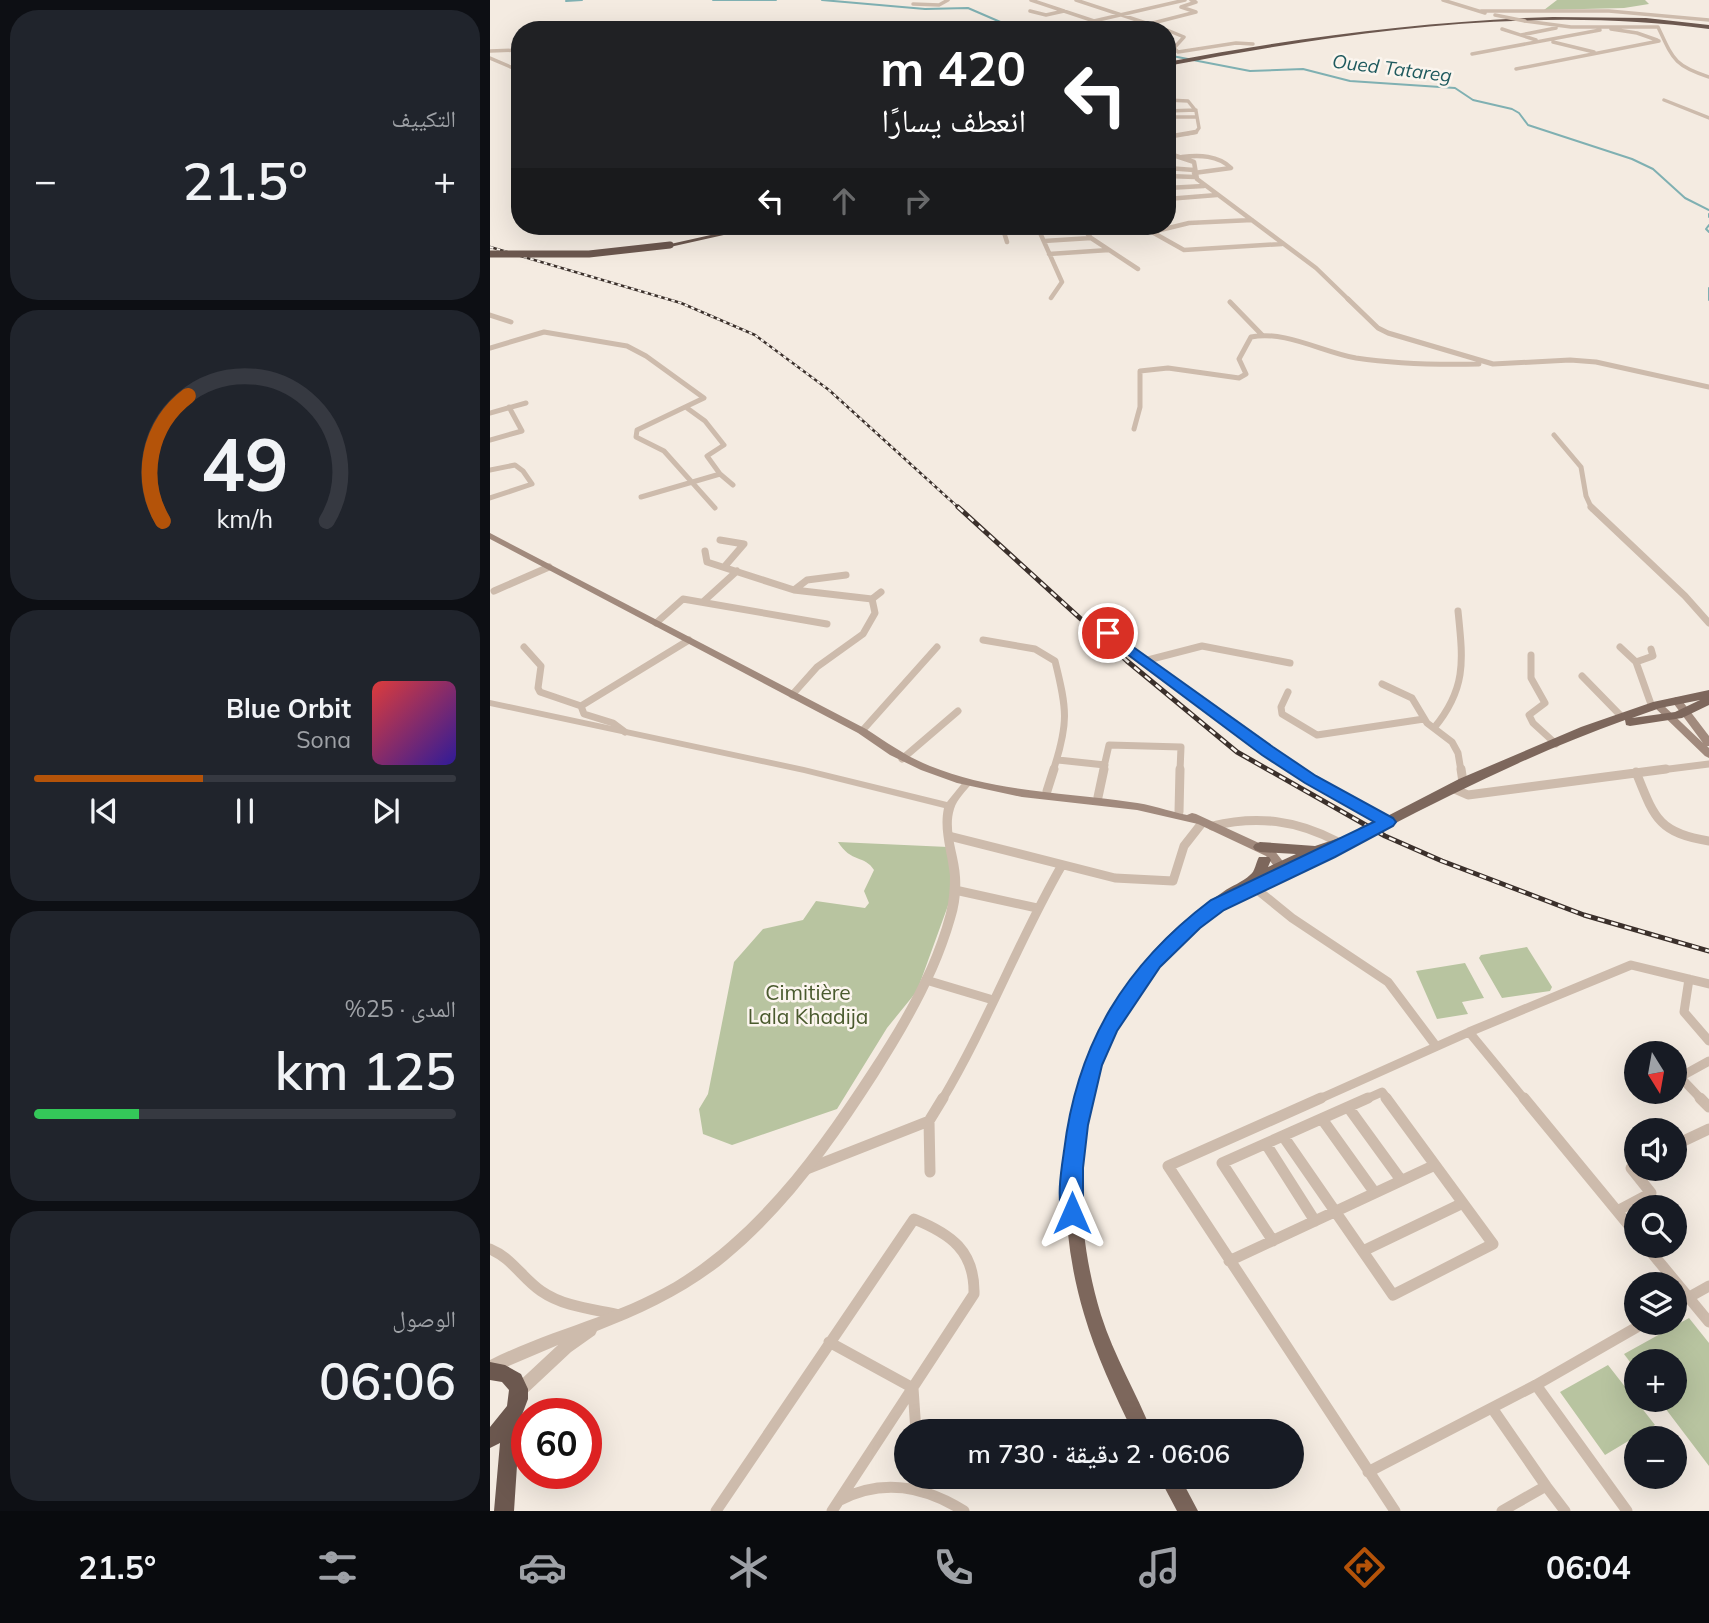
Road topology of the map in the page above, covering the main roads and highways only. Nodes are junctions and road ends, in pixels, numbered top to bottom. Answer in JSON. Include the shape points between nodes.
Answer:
{"nodes":[{"id":1,"x":1709,"y":24,"type":"edge"},
{"id":2,"x":1176,"y":60,"type":"edge"},
{"id":3,"x":1176,"y":60,"type":"edge"},
{"id":4,"x":708,"y":235,"type":"edge"},
{"id":5,"x":714,"y":235,"type":"edge"},
{"id":6,"x":669,"y":244,"type":"junction"},
{"id":7,"x":490,"y":252,"type":"edge"},
{"id":8,"x":490,"y":536,"type":"edge"},
{"id":9,"x":1709,"y":694,"type":"edge"},
{"id":10,"x":1676,"y":700,"type":"junction"},
{"id":11,"x":1709,"y":700,"type":"edge"},
{"id":12,"x":1655,"y":706,"type":"junction"},
{"id":13,"x":1685,"y":712,"type":"junction"},
{"id":14,"x":1669,"y":717,"type":"junction"},
{"id":15,"x":1561,"y":742,"type":"junction"},
{"id":16,"x":1709,"y":743,"type":"edge"},
{"id":17,"x":1709,"y":754,"type":"edge"},
{"id":18,"x":973,"y":784,"type":"junction"},
{"id":19,"x":1204,"y":823,"type":"junction"},
{"id":20,"x":1344,"y":841,"type":"junction"},
{"id":21,"x":1257,"y":850,"type":"junction"},
{"id":22,"x":1318,"y":851,"type":"junction"},
{"id":23,"x":1282,"y":870,"type":"junction"},
{"id":24,"x":1256,"y":884,"type":"junction"},
{"id":25,"x":1217,"y":905,"type":"joint"},
{"id":26,"x":490,"y":1369,"type":"edge"},
{"id":27,"x":518,"y":1398,"type":"edge"},
{"id":28,"x":1136,"y":1419,"type":"edge"},
{"id":29,"x":511,"y":1421,"type":"joint"},
{"id":30,"x":490,"y":1439,"type":"edge"},
{"id":31,"x":1176,"y":1489,"type":"edge"},
{"id":32,"x":504,"y":1511,"type":"edge"},
{"id":33,"x":1188,"y":1511,"type":"edge"}],
"edges":[{"from":1,"to":2,"type":"highway","via":[[1605,15],[1524,18],[1354,30]]},
{"from":1,"to":3,"type":"highway","via":[[1611,17],[1506,20],[1309,38]]},
{"from":4,"to":6,"type":"highway"},
{"from":5,"to":6,"type":"highway"},
{"from":6,"to":7,"type":"highway","bridge":true,"via":[[589,254]]},
{"from":8,"to":18,"type":"main road","via":[[862,731],[902,759]]},
{"from":9,"to":10,"type":"main road"},
{"from":10,"to":12,"type":"main road"},
{"from":10,"to":13,"type":"main road"},
{"from":11,"to":13,"type":"main road"},
{"from":12,"to":14,"type":"main road"},
{"from":12,"to":15,"type":"main road"},
{"from":13,"to":14,"type":"main road"},
{"from":13,"to":16,"type":"main road"},
{"from":14,"to":15,"type":"main road","via":[[1640,719]]},
{"from":14,"to":17,"type":"main road"},
{"from":15,"to":20,"type":"main road","via":[[1457,785]]},
{"from":18,"to":19,"type":"main road","via":[[1138,806]]},
{"from":18,"to":19,"type":"main road","via":[[1146,803]]},
{"from":19,"to":21,"type":"main road"},
{"from":20,"to":22,"type":"main road"},
{"from":20,"to":23,"type":"main road","via":[[1349,843]]},
{"from":21,"to":22,"type":"main road"},
{"from":21,"to":23,"type":"main road"},
{"from":21,"to":24,"type":"main road"},
{"from":22,"to":23,"type":"main road"},
{"from":23,"to":24,"type":"main road"},
{"from":24,"to":25,"type":"main road","via":[[1228,895]]},
{"from":25,"to":28,"type":"main road","via":[[1159,955],[1108,1027],[1092,1065],[1077,1125],[1072,1213],[1083,1281],[1112,1373]]},
{"from":26,"to":27,"type":"highway","via":[[509,1375],[519,1391]]},
{"from":29,"to":30,"type":"highway"},
{"from":29,"to":32,"type":"highway"},
{"from":31,"to":33,"type":"main road"}]}
